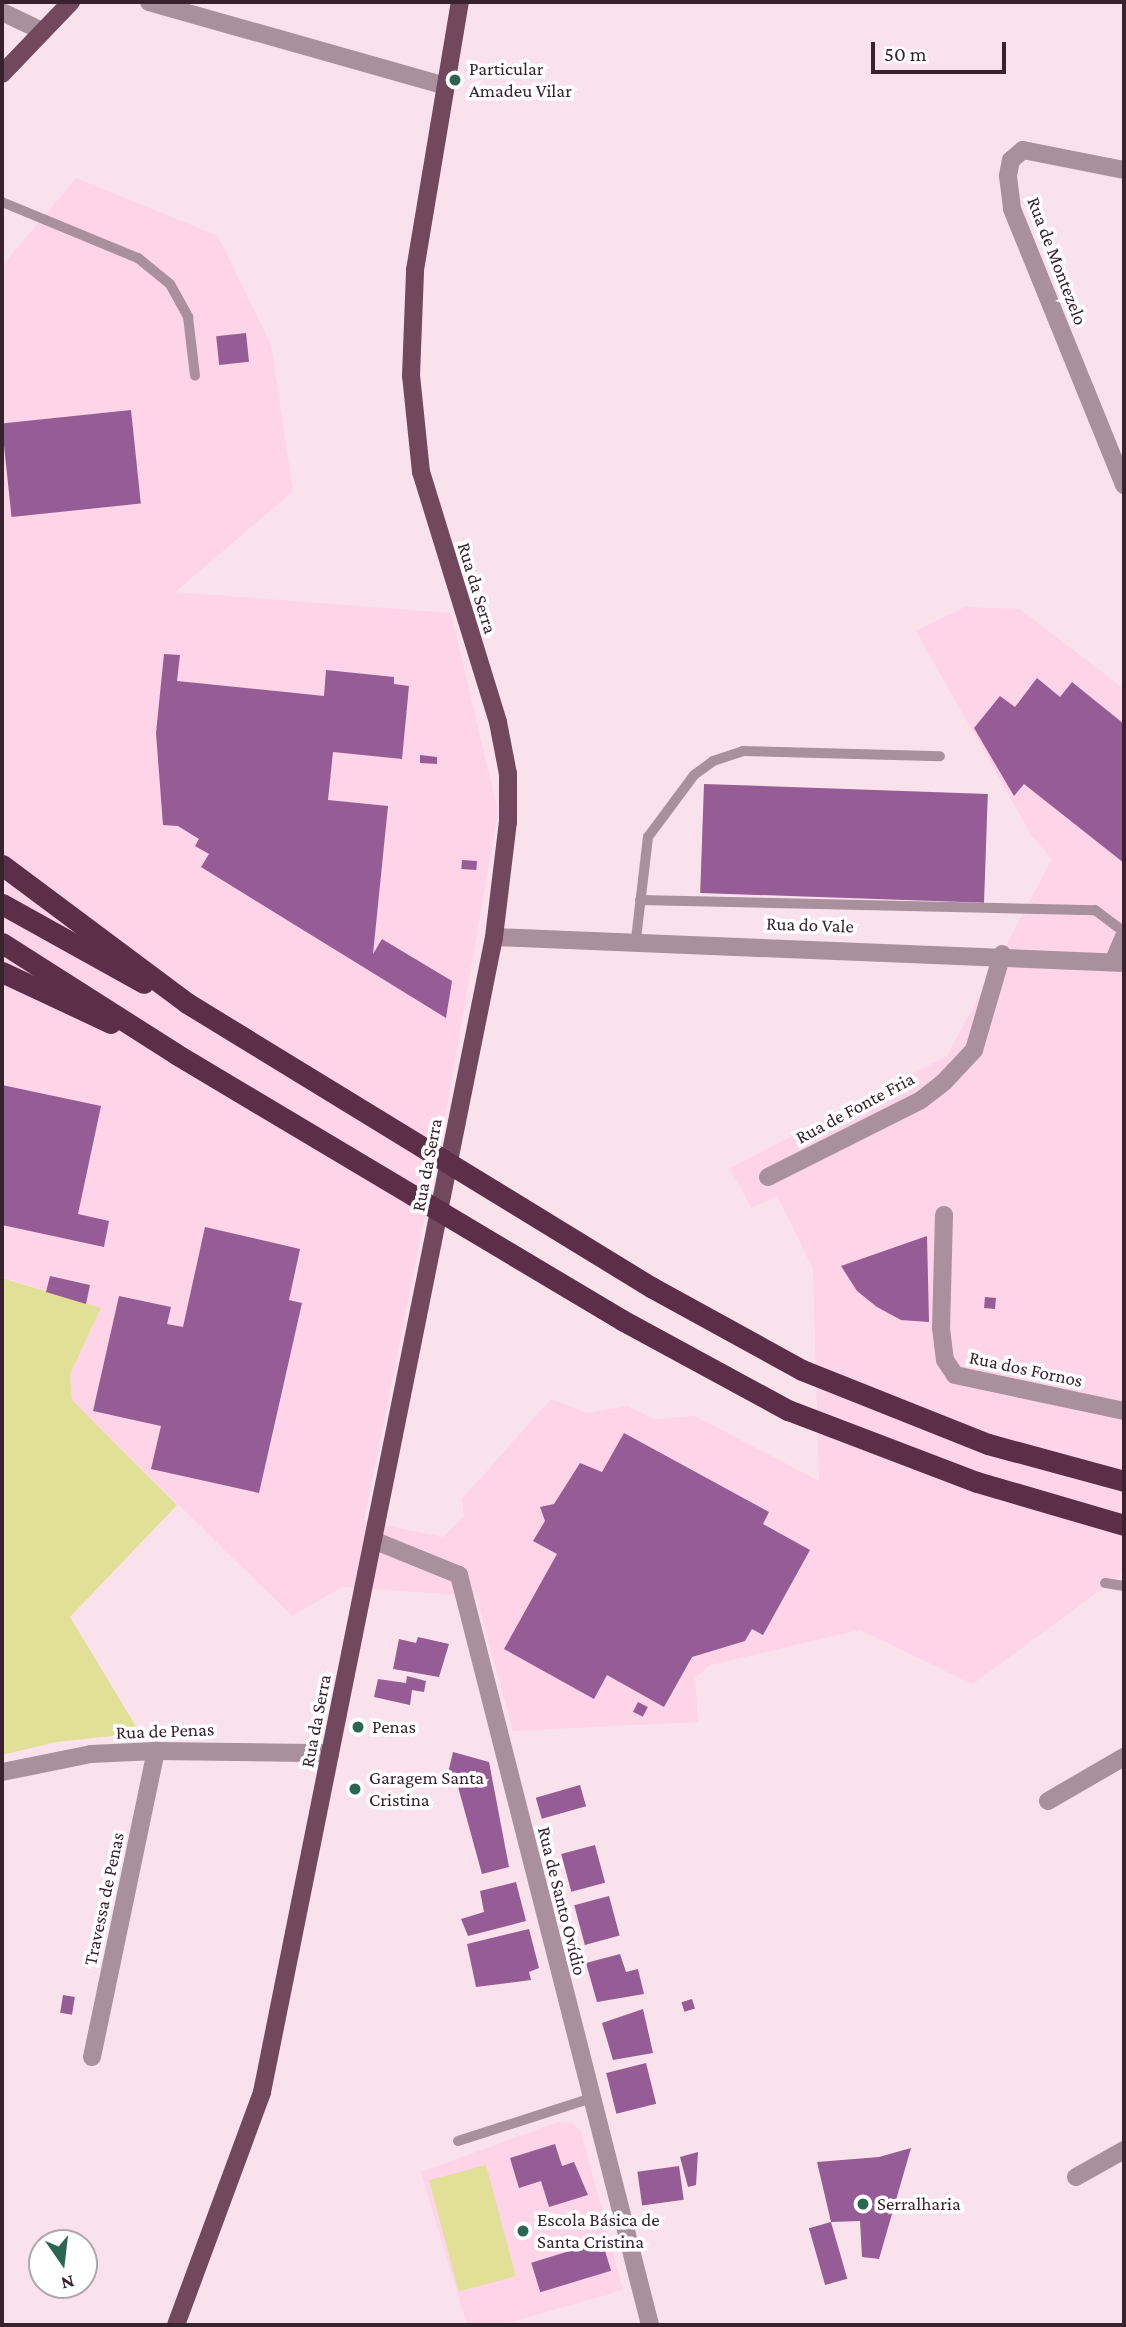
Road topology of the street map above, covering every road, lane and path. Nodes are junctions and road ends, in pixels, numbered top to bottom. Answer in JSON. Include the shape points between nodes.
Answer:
{"nodes":[{"id":1,"x":71,"y":2,"type":"edge"},
{"id":2,"x":149,"y":2,"type":"edge"},
{"id":3,"x":460,"y":2,"type":"edge"},
{"id":4,"x":2,"y":12,"type":"edge"},
{"id":5,"x":42,"y":32,"type":"junction"},
{"id":6,"x":2,"y":74,"type":"edge"},
{"id":7,"x":445,"y":86,"type":"junction"},
{"id":8,"x":1124,"y":170,"type":"edge"},
{"id":9,"x":2,"y":202,"type":"edge"},
{"id":10,"x":195,"y":376,"type":"dead end"},
{"id":11,"x":1124,"y":485,"type":"edge"},
{"id":12,"x":940,"y":755,"type":"dead end"},
{"id":13,"x":2,"y":865,"type":"edge"},
{"id":14,"x":640,"y":900,"type":"junction"},
{"id":15,"x":2,"y":904,"type":"edge"},
{"id":16,"x":1124,"y":935,"type":"edge"},
{"id":17,"x":494,"y":937,"type":"junction"},
{"id":18,"x":636,"y":939,"type":"junction"},
{"id":19,"x":2,"y":943,"type":"edge"},
{"id":20,"x":1002,"y":954,"type":"junction"},
{"id":21,"x":1119,"y":961,"type":"edge"},
{"id":22,"x":2,"y":972,"type":"edge"},
{"id":23,"x":187,"y":1003,"type":"junction"},
{"id":24,"x":176,"y":1054,"type":"junction"},
{"id":25,"x":768,"y":1177,"type":"dead end"},
{"id":26,"x":944,"y":1215,"type":"dead end"},
{"id":27,"x":1124,"y":1410,"type":"edge"},
{"id":28,"x":1124,"y":1481,"type":"edge"},
{"id":29,"x":1124,"y":1525,"type":"edge"},
{"id":30,"x":373,"y":1540,"type":"junction"},
{"id":31,"x":1105,"y":1583,"type":"dead end"},
{"id":32,"x":1124,"y":1586,"type":"edge"},
{"id":33,"x":156,"y":1751,"type":"junction"},
{"id":34,"x":331,"y":1753,"type":"junction"},
{"id":35,"x":1124,"y":1757,"type":"edge"},
{"id":36,"x":2,"y":1773,"type":"edge"},
{"id":37,"x":1048,"y":1801,"type":"dead end"},
{"id":38,"x":92,"y":2057,"type":"dead end"},
{"id":39,"x":590,"y":2099,"type":"junction"},
{"id":40,"x":458,"y":2141,"type":"dead end"},
{"id":41,"x":1124,"y":2150,"type":"edge"},
{"id":42,"x":1076,"y":2177,"type":"dead end"},
{"id":43,"x":176,"y":2325,"type":"edge"},
{"id":44,"x":650,"y":2325,"type":"edge"}],
"edges":[{"from":1,"to":5,"type":"main road"},
{"from":2,"to":7,"type":"street"},
{"from":3,"to":7,"type":"main road","name":"Rua da Serra"},
{"from":4,"to":5,"type":"street"},
{"from":5,"to":6,"type":"main road"},
{"from":7,"to":17,"type":"main road","name":"Rua da Serra","via":[[415,270],[411,376],[421,472],[508,774]]},
{"from":8,"to":11,"type":"street","name":"Rua de Montezelo","via":[[1024,150],[1011,160],[1008,176],[1012,209]]},
{"from":9,"to":10,"type":"lane","via":[[138,258],[170,285],[188,317]]},
{"from":12,"to":14,"type":"lane","via":[[743,751],[713,761],[654,824]]},
{"from":13,"to":23,"type":"highway"},
{"from":14,"to":16,"type":"lane","via":[[1095,910]]},
{"from":14,"to":18,"type":"lane"},
{"from":15,"to":23,"type":"highway","via":[[96,960]]},
{"from":16,"to":21,"type":"street"},
{"from":17,"to":18,"type":"street","name":"Rua do Vale"},
{"from":17,"to":30,"type":"main road","name":"Rua da Serra"},
{"from":18,"to":20,"type":"street","name":"Rua do Vale"},
{"from":19,"to":24,"type":"highway"},
{"from":20,"to":21,"type":"street","name":"Rua do Vale"},
{"from":20,"to":25,"type":"street","name":"Rua de Fonte Fria","via":[[974,1050],[944,1082],[921,1100]]},
{"from":22,"to":24,"type":"highway"},
{"from":23,"to":28,"type":"highway","via":[[651,1287],[802,1370],[988,1444]]},
{"from":24,"to":29,"type":"highway","via":[[622,1320],[788,1410],[977,1482]]},
{"from":26,"to":27,"type":"street","name":"Rua dos Fornos","via":[[941,1328],[945,1360],[955,1375]]},
{"from":30,"to":34,"type":"main road","name":"Rua da Serra"},
{"from":30,"to":39,"type":"street","name":"Rua de Santo Ovídio","via":[[459,1575]]},
{"from":31,"to":32,"type":"lane"},
{"from":33,"to":34,"type":"street","name":"Rua de Penas"},
{"from":33,"to":36,"type":"street","name":"Rua de Penas","via":[[92,1755]]},
{"from":33,"to":38,"type":"street","name":"Travessa de Penas"},
{"from":34,"to":43,"type":"main road","name":"Rua da Serra","via":[[262,2092]]},
{"from":35,"to":37,"type":"street"},
{"from":39,"to":40,"type":"lane"},
{"from":39,"to":44,"type":"street","name":"Rua de Santo Ovídio"},
{"from":41,"to":42,"type":"street"}]}
